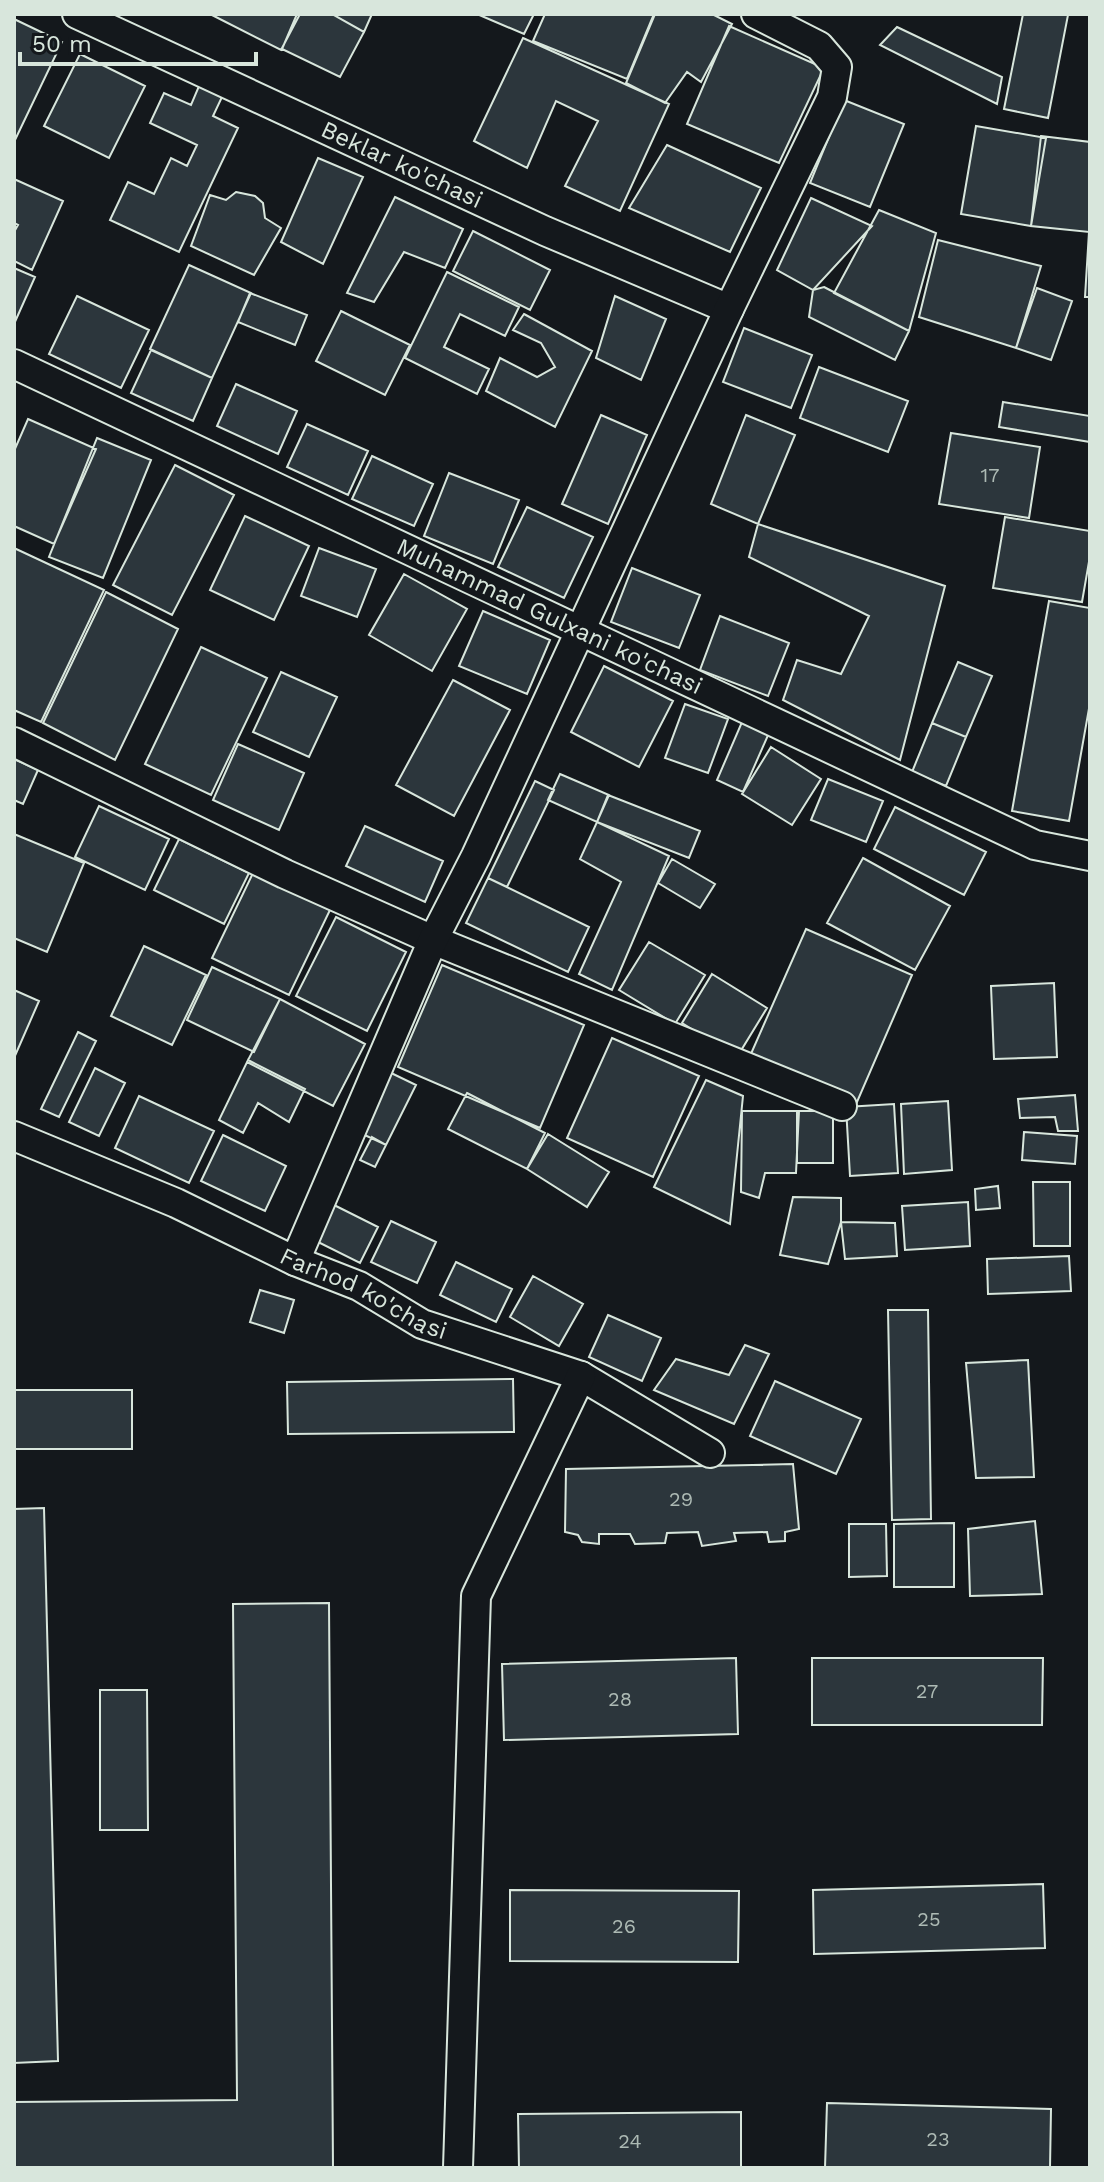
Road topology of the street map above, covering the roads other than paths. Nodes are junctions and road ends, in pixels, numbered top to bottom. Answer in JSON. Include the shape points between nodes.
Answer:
{"nodes":[{"id":1,"x":77,"y":14,"type":"edge"},
{"id":2,"x":756,"y":14,"type":"edge"},
{"id":3,"x":729,"y":309,"type":"junction"},
{"id":4,"x":14,"y":364,"type":"edge"},
{"id":5,"x":581,"y":632,"type":"junction"},
{"id":6,"x":14,"y":742,"type":"edge"},
{"id":7,"x":1090,"y":856,"type":"edge"},
{"id":8,"x":433,"y":940,"type":"junction"},
{"id":9,"x":842,"y":1106,"type":"dead end"},
{"id":10,"x":14,"y":1136,"type":"edge"},
{"id":11,"x":295,"y":1261,"type":"junction"},
{"id":12,"x":581,"y":1376,"type":"junction"},
{"id":13,"x":710,"y":1453,"type":"dead end"},
{"id":14,"x":458,"y":2168,"type":"edge"}],
"edges":[{"from":1,"to":3,"type":"street","name":"Beklar ko'chasi","via":[[545,231]]},
{"from":2,"to":3,"type":"street","via":[[819,46],[837,67],[832,97]]},
{"from":3,"to":5,"type":"street"},
{"from":4,"to":5,"type":"street","name":"Muhammad Gulxani ko'chasi"},
{"from":5,"to":7,"type":"street","name":"Muhammad Gulxani ko'chasi","via":[[1035,845]]},
{"from":5,"to":8,"type":"street"},
{"from":6,"to":8,"type":"street"},
{"from":8,"to":9,"type":"street"},
{"from":8,"to":11,"type":"street"},
{"from":10,"to":11,"type":"street","name":"Farhod ko'chasi","via":[[176,1203]]},
{"from":11,"to":12,"type":"street","name":"Farhod ko'chasi","via":[[359,1286],[422,1324]]},
{"from":12,"to":13,"type":"street","name":"Farhod ko'chasi"},
{"from":12,"to":14,"type":"street","via":[[476,1596]]}]}
